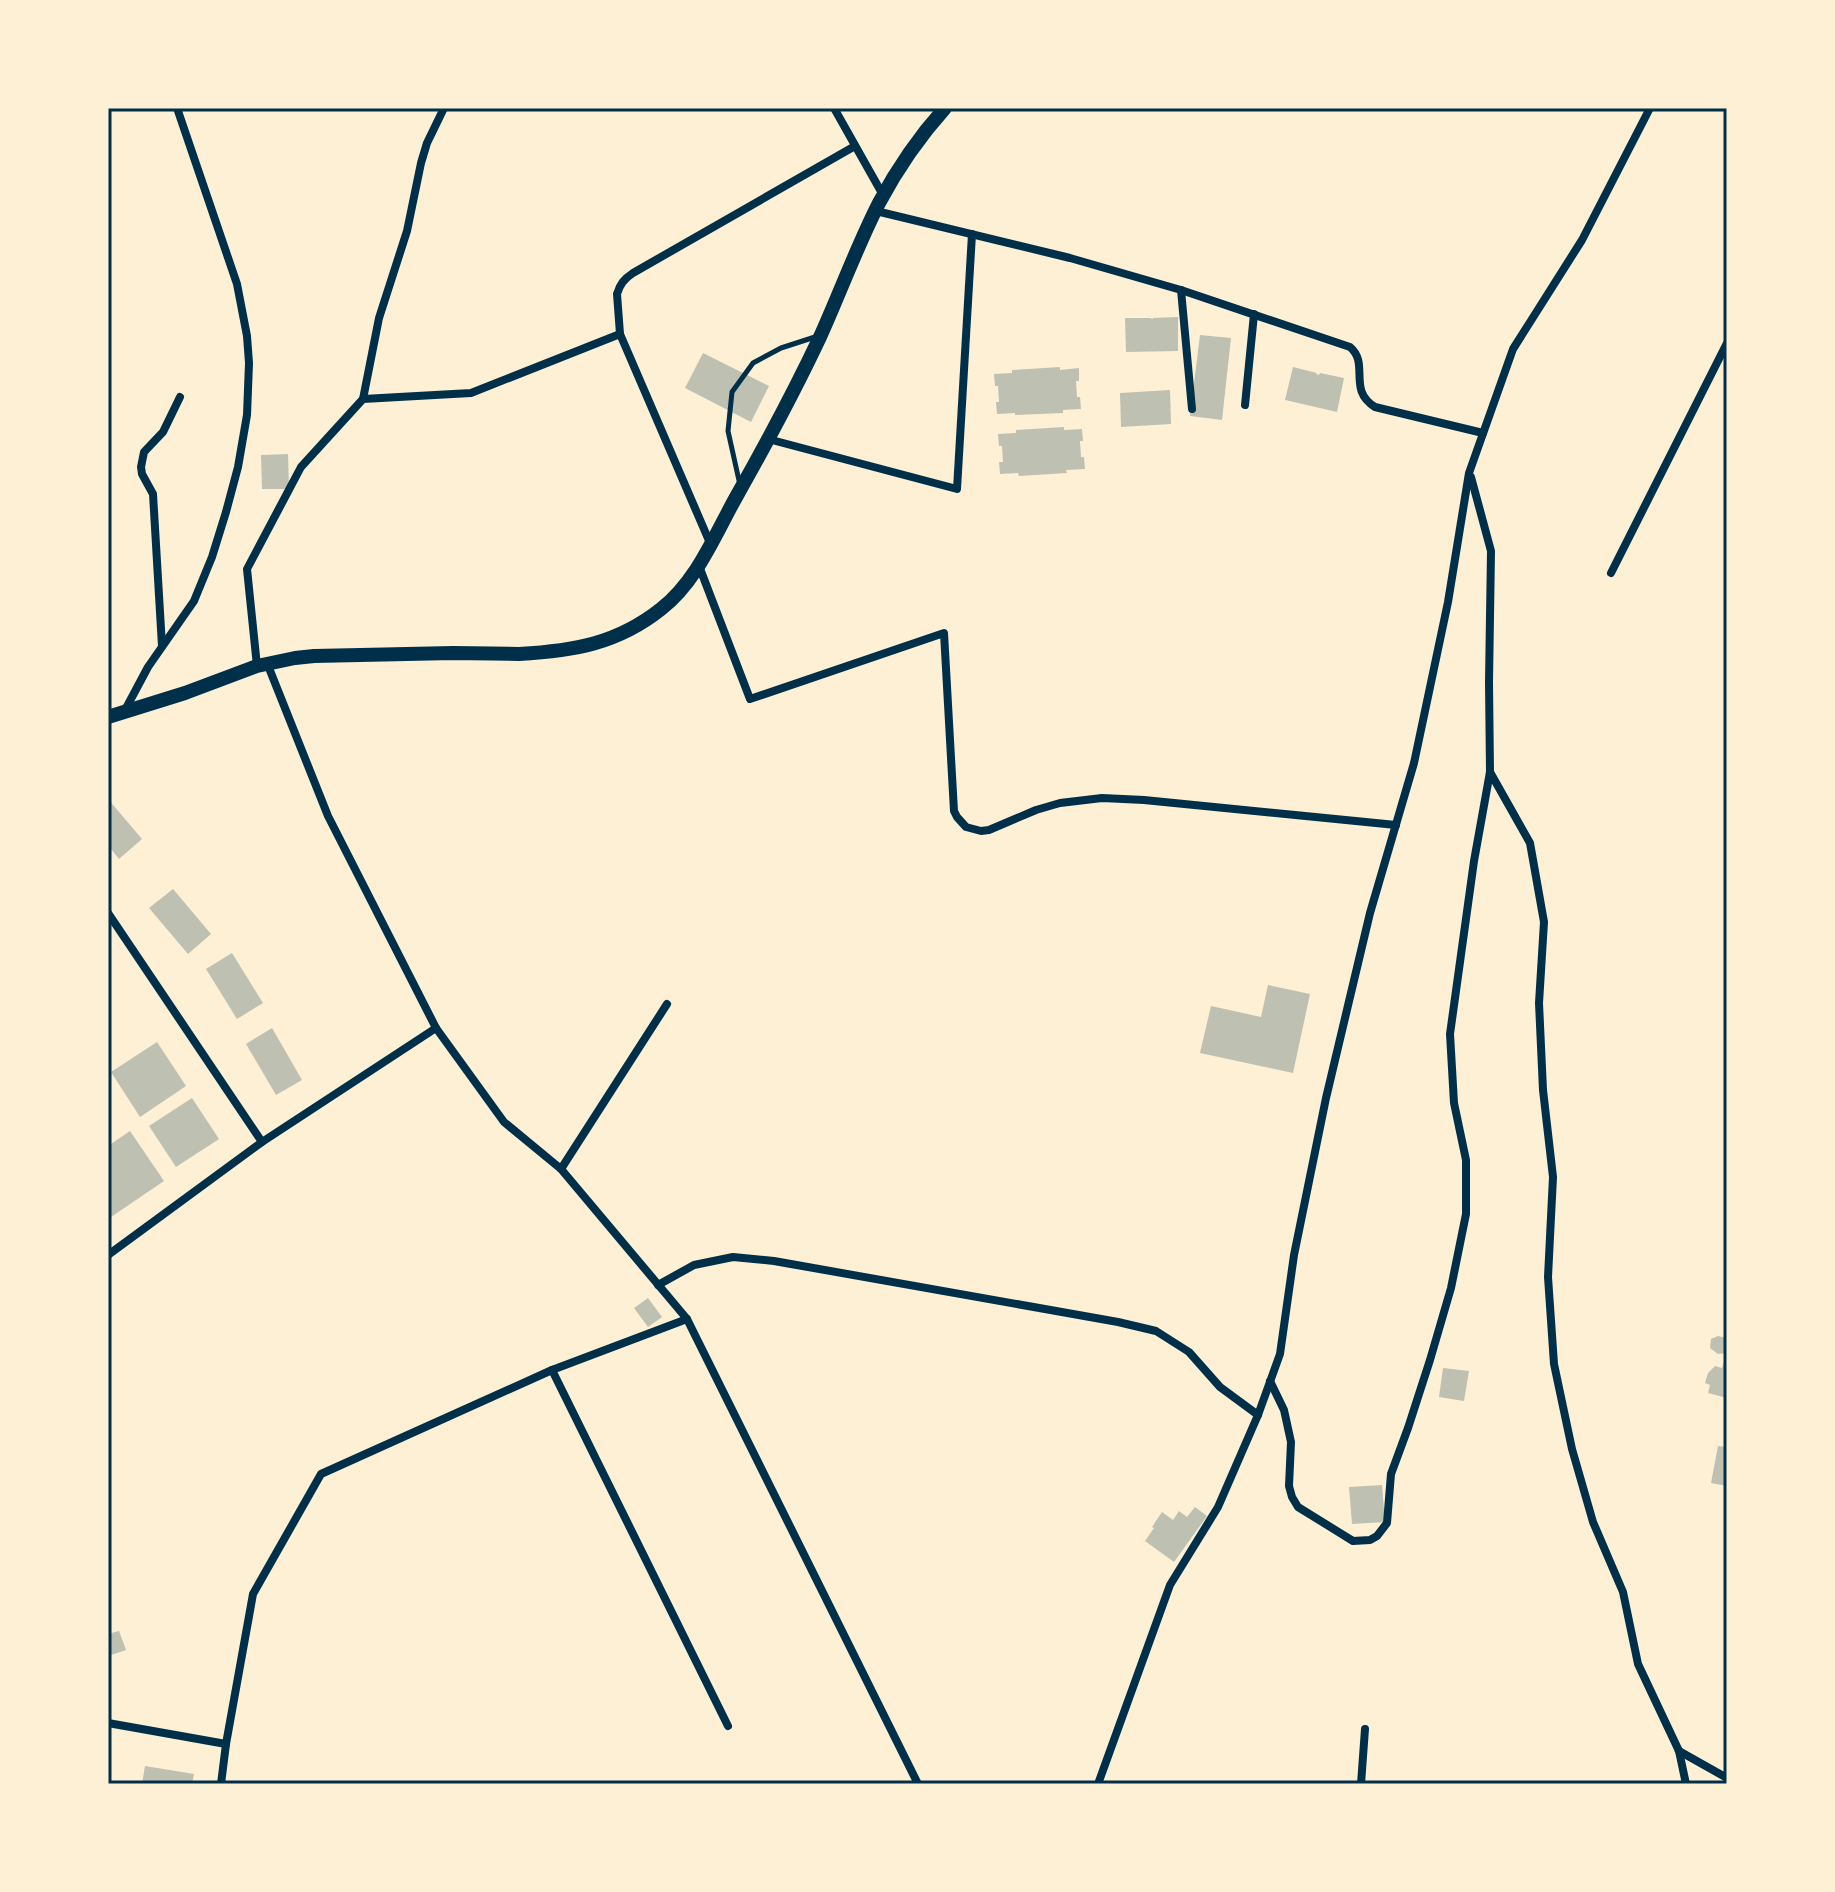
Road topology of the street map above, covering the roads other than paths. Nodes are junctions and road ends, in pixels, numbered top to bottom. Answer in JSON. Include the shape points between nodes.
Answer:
{"nodes":[{"id":1,"x":177,"y":108,"type":"edge"},
{"id":2,"x":444,"y":108,"type":"edge"},
{"id":3,"x":834,"y":108,"type":"edge"},
{"id":4,"x":945,"y":108,"type":"edge"},
{"id":5,"x":1650,"y":108,"type":"edge"},
{"id":6,"x":855,"y":146,"type":"junction"},
{"id":7,"x":883,"y":196,"type":"junction"},
{"id":8,"x":876,"y":211,"type":"junction"},
{"id":9,"x":972,"y":234,"type":"junction"},
{"id":10,"x":1181,"y":290,"type":"junction"},
{"id":11,"x":1254,"y":314,"type":"junction"},
{"id":12,"x":620,"y":334,"type":"junction"},
{"id":13,"x":820,"y":336,"type":"junction"},
{"id":14,"x":1727,"y":343,"type":"edge"},
{"id":15,"x":180,"y":397,"type":"dead end"},
{"id":16,"x":363,"y":399,"type":"junction"},
{"id":17,"x":1245,"y":405,"type":"dead end"},
{"id":18,"x":1192,"y":409,"type":"dead end"},
{"id":19,"x":1483,"y":433,"type":"junction"},
{"id":20,"x":768,"y":439,"type":"junction"},
{"id":21,"x":1469,"y":473,"type":"junction"},
{"id":22,"x":741,"y":489,"type":"junction"},
{"id":23,"x":710,"y":543,"type":"junction"},
{"id":24,"x":698,"y":565,"type":"junction"},
{"id":25,"x":1611,"y":573,"type":"dead end"},
{"id":26,"x":162,"y":647,"type":"junction"},
{"id":27,"x":262,"y":664,"type":"junction"},
{"id":28,"x":123,"y":713,"type":"junction"},
{"id":29,"x":108,"y":717,"type":"edge"},
{"id":30,"x":1490,"y":772,"type":"junction"},
{"id":31,"x":1396,"y":825,"type":"junction"},
{"id":32,"x":108,"y":913,"type":"edge"},
{"id":33,"x":667,"y":1004,"type":"dead end"},
{"id":34,"x":436,"y":1028,"type":"junction"},
{"id":35,"x":262,"y":1142,"type":"junction"},
{"id":36,"x":561,"y":1169,"type":"junction"},
{"id":37,"x":108,"y":1255,"type":"edge"},
{"id":38,"x":658,"y":1285,"type":"junction"},
{"id":39,"x":687,"y":1319,"type":"junction"},
{"id":40,"x":552,"y":1370,"type":"junction"},
{"id":41,"x":1270,"y":1381,"type":"junction"},
{"id":42,"x":1258,"y":1415,"type":"junction"},
{"id":43,"x":108,"y":1723,"type":"edge"},
{"id":44,"x":728,"y":1726,"type":"dead end"},
{"id":45,"x":1365,"y":1729,"type":"dead end"},
{"id":46,"x":226,"y":1744,"type":"junction"},
{"id":47,"x":1679,"y":1751,"type":"junction"},
{"id":48,"x":1727,"y":1778,"type":"edge"},
{"id":49,"x":221,"y":1784,"type":"edge"},
{"id":50,"x":918,"y":1784,"type":"edge"},
{"id":51,"x":1098,"y":1784,"type":"edge"},
{"id":52,"x":1361,"y":1784,"type":"edge"},
{"id":53,"x":1686,"y":1784,"type":"edge"}],
"edges":[{"from":1,"to":26,"type":"street","via":[[237,284],[247,336],[249,389],[238,467],[212,557],[194,601]]},
{"from":2,"to":16,"type":"street","via":[[421,163]]},
{"from":3,"to":6,"type":"street"},
{"from":4,"to":7,"type":"main road"},
{"from":5,"to":19,"type":"street","via":[[1582,240],[1513,349]]},
{"from":6,"to":7,"type":"street"},
{"from":6,"to":12,"type":"street","via":[[626,277],[617,294]]},
{"from":7,"to":8,"type":"main road"},
{"from":8,"to":9,"type":"street"},
{"from":8,"to":13,"type":"main road"},
{"from":9,"to":10,"type":"street"},
{"from":9,"to":20,"type":"street","via":[[957,489]]},
{"from":10,"to":11,"type":"street"},
{"from":10,"to":18,"type":"street"},
{"from":11,"to":17,"type":"street"},
{"from":11,"to":19,"type":"street","via":[[1354,350],[1361,392],[1375,407]]},
{"from":12,"to":16,"type":"street","via":[[471,393]]},
{"from":12,"to":23,"type":"street"},
{"from":13,"to":20,"type":"main road"},
{"from":13,"to":22,"type":"lane","via":[[753,363],[732,392],[728,431]]},
{"from":14,"to":25,"type":"street"},
{"from":15,"to":26,"type":"street","via":[[163,432],[144,452],[141,467],[153,494]]},
{"from":16,"to":27,"type":"street","via":[[301,467],[247,569]]},
{"from":19,"to":21,"type":"street"},
{"from":20,"to":22,"type":"main road"},
{"from":21,"to":30,"type":"street","via":[[1491,551]]},
{"from":21,"to":31,"type":"street","via":[[1448,602]]},
{"from":22,"to":23,"type":"main road"},
{"from":23,"to":24,"type":"main road"},
{"from":24,"to":27,"type":"main road","via":[[664,607],[634,628],[594,645],[530,654],[314,656]]},
{"from":24,"to":31,"type":"street","via":[[750,699],[944,633],[954,811],[973,830],[989,830],[1060,803],[1102,798]]},
{"from":26,"to":28,"type":"street"},
{"from":27,"to":28,"type":"main road"},
{"from":27,"to":34,"type":"street","via":[[328,816]]},
{"from":28,"to":29,"type":"main road"},
{"from":30,"to":41,"type":"street","via":[[1450,1034],[1454,1103],[1466,1160],[1466,1214],[1451,1288],[1391,1474],[1387,1523],[1377,1536],[1353,1541],[1298,1507],[1289,1486],[1291,1442],[1284,1410]]},
{"from":30,"to":47,"type":"street","via":[[1530,843],[1544,922],[1539,1003],[1553,1177],[1548,1277],[1554,1364],[1576,1463],[1593,1522],[1623,1592],[1638,1664]]},
{"from":31,"to":41,"type":"street","via":[[1326,1098],[1280,1354]]},
{"from":32,"to":35,"type":"street"},
{"from":33,"to":36,"type":"street"},
{"from":34,"to":35,"type":"street"},
{"from":34,"to":36,"type":"street","via":[[504,1122]]},
{"from":35,"to":37,"type":"street"},
{"from":36,"to":38,"type":"street"},
{"from":38,"to":39,"type":"street"},
{"from":38,"to":42,"type":"street","via":[[694,1265],[733,1257],[1118,1322],[1156,1331],[1189,1352],[1220,1387]]},
{"from":39,"to":40,"type":"street"},
{"from":39,"to":50,"type":"street"},
{"from":40,"to":44,"type":"street"},
{"from":40,"to":46,"type":"street","via":[[321,1474],[253,1594]]},
{"from":41,"to":42,"type":"street"},
{"from":42,"to":51,"type":"street","via":[[1218,1507],[1170,1585]]},
{"from":43,"to":46,"type":"street"},
{"from":45,"to":52,"type":"street"},
{"from":46,"to":49,"type":"street"},
{"from":47,"to":48,"type":"street"},
{"from":47,"to":53,"type":"street"}]}
